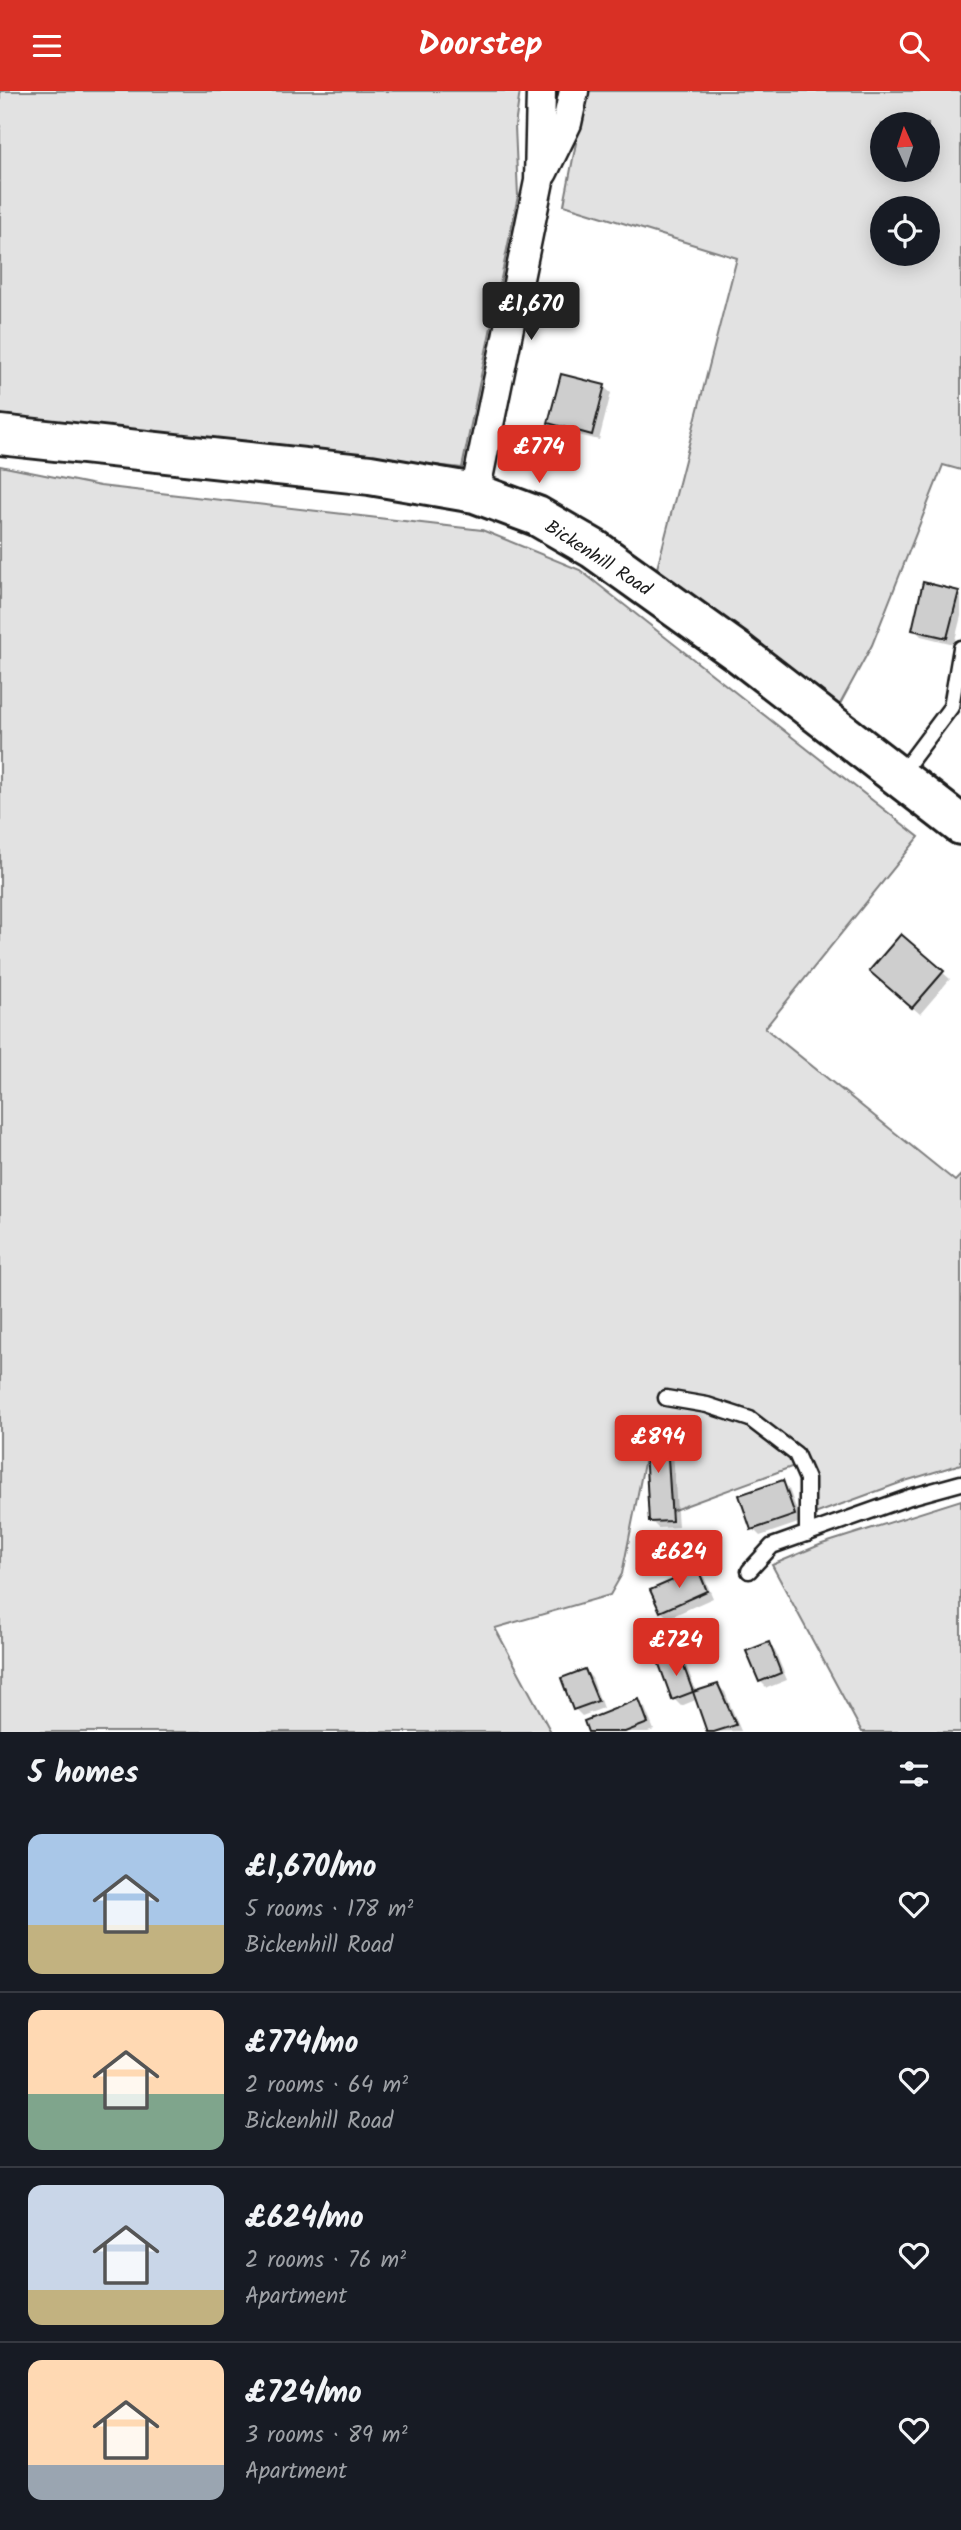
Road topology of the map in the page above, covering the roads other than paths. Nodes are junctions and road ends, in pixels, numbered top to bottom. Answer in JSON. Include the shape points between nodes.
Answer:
{"nodes":[{"id":1,"x":541,"y":91,"type":"edge"},
{"id":2,"x":574,"y":91,"type":"edge"},
{"id":3,"x":539,"y":181,"type":"junction"},
{"id":4,"x":0,"y":435,"type":"edge"},
{"id":5,"x":475,"y":493,"type":"junction"},
{"id":6,"x":961,"y":648,"type":"edge"},
{"id":7,"x":961,"y":692,"type":"edge"},
{"id":8,"x":951,"y":707,"type":"junction"},
{"id":9,"x":899,"y":776,"type":"junction"},
{"id":10,"x":961,"y":825,"type":"edge"},
{"id":11,"x":666,"y":1398,"type":"dead end"},
{"id":12,"x":961,"y":1483,"type":"edge"},
{"id":13,"x":807,"y":1534,"type":"junction"},
{"id":14,"x":749,"y":1571,"type":"dead end"}],
"edges":[{"from":1,"to":3,"type":"street"},
{"from":2,"to":3,"type":"street","via":[[567,123]]},
{"from":3,"to":5,"type":"street"},
{"from":4,"to":5,"type":"street","name":"Bickenhill Road","via":[[370,475]]},
{"from":5,"to":9,"type":"street","name":"Bickenhill Road","via":[[537,516],[594,549]]},
{"from":6,"to":8,"type":"lane"},
{"from":7,"to":8,"type":"lane"},
{"from":8,"to":9,"type":"lane"},
{"from":9,"to":10,"type":"street","name":"Bickenhill Road"},
{"from":11,"to":13,"type":"lane","via":[[751,1419],[796,1454],[807,1479]]},
{"from":12,"to":13,"type":"lane"},
{"from":13,"to":14,"type":"lane","via":[[772,1546]]}]}
